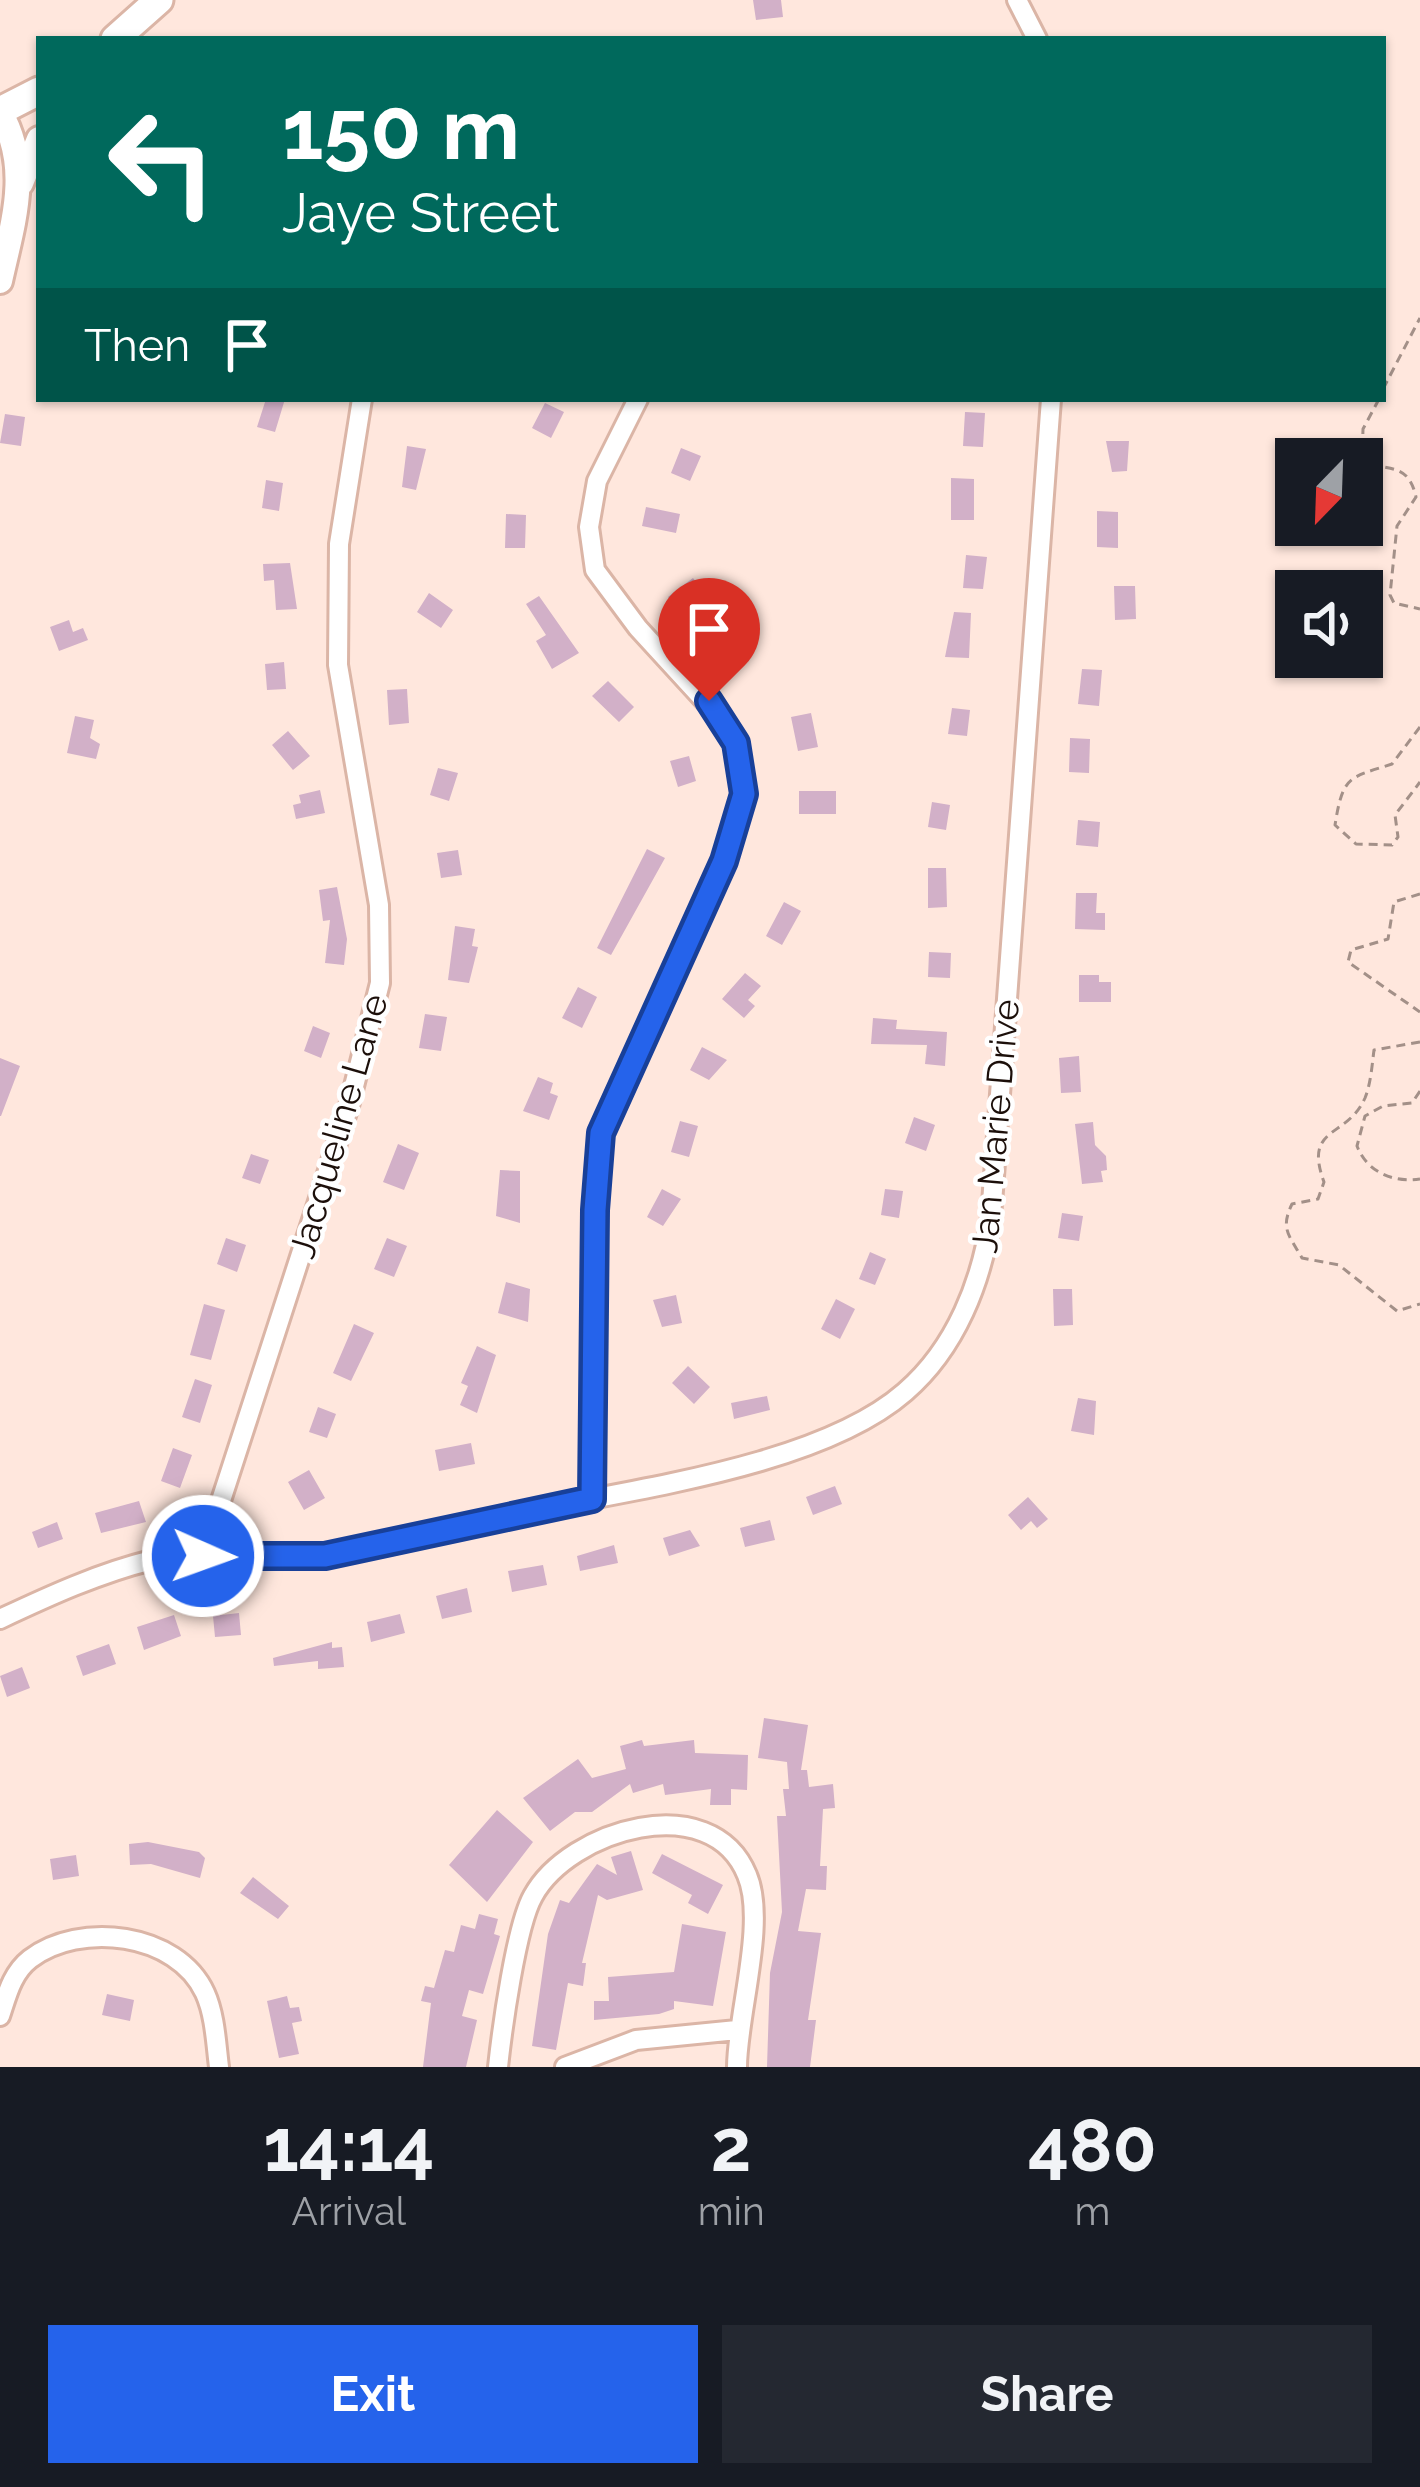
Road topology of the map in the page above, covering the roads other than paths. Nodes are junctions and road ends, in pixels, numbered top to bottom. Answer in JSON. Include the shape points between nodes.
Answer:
{"nodes":[{"id":1,"x":159,"y":0,"type":"edge"},
{"id":2,"x":1017,"y":0,"type":"edge"},
{"id":3,"x":118,"y":36,"type":"edge"},
{"id":4,"x":1035,"y":36,"type":"edge"},
{"id":5,"x":36,"y":93,"type":"edge"},
{"id":6,"x":0,"y":111,"type":"edge"},
{"id":7,"x":36,"y":146,"type":"edge"},
{"id":8,"x":0,"y":154,"type":"edge"},
{"id":9,"x":20,"y":185,"type":"junction"},
{"id":10,"x":0,"y":281,"type":"edge"},
{"id":11,"x":362,"y":402,"type":"edge"},
{"id":12,"x":636,"y":402,"type":"edge"},
{"id":13,"x":1051,"y":402,"type":"edge"},
{"id":14,"x":592,"y":1499,"type":"junction"},
{"id":15,"x":203,"y":1556,"type":"junction"},
{"id":16,"x":0,"y":1619,"type":"edge"},
{"id":17,"x":0,"y":2016,"type":"edge"},
{"id":18,"x":736,"y":2030,"type":"junction"},
{"id":19,"x":219,"y":2067,"type":"edge"},
{"id":20,"x":499,"y":2067,"type":"edge"},
{"id":21,"x":566,"y":2067,"type":"edge"},
{"id":22,"x":736,"y":2067,"type":"edge"}],
"edges":[{"from":1,"to":3,"type":"main road"},
{"from":2,"to":4,"type":"street"},
{"from":5,"to":6,"type":"main road"},
{"from":6,"to":9,"type":"street"},
{"from":7,"to":9,"type":"street"},
{"from":8,"to":9,"type":"street"},
{"from":9,"to":10,"type":"street"},
{"from":11,"to":15,"type":"street","name":"Jacqueline Lane","via":[[341,527],[338,665],[379,905],[380,983],[349,1106]]},
{"from":12,"to":14,"type":"street","via":[[597,481],[595,570],[725,723],[744,794],[724,861],[601,1133]]},
{"from":13,"to":14,"type":"street","name":"Jan Marie Drive","via":[[998,1141],[985,1258],[970,1299],[907,1391],[854,1426],[760,1461]]},
{"from":14,"to":15,"type":"street","name":"Jan Marie Drive","via":[[325,1556]]},
{"from":15,"to":16,"type":"street","name":"Jan Marie Drive","via":[[154,1560]]},
{"from":17,"to":19,"type":"street","via":[[13,1977],[55,1945],[134,1940],[161,1949],[204,1989]]},
{"from":18,"to":20,"type":"street","via":[[749,1878],[714,1839],[657,1826],[595,1842],[532,1897]]},
{"from":18,"to":21,"type":"street","via":[[636,2040]]},
{"from":18,"to":22,"type":"street"}]}
